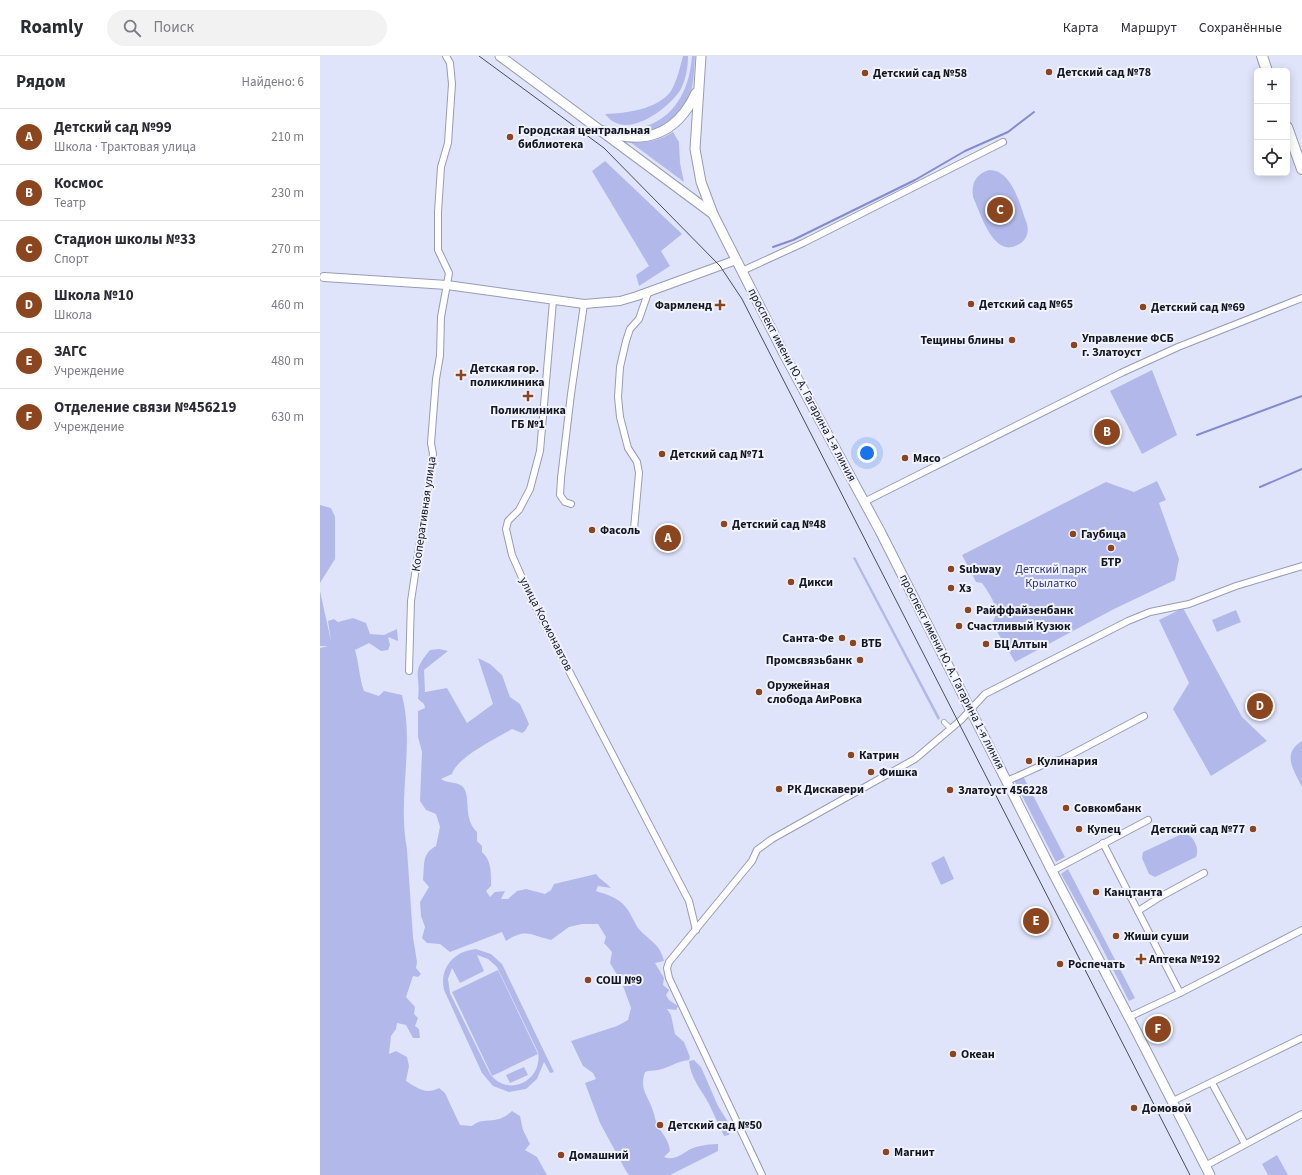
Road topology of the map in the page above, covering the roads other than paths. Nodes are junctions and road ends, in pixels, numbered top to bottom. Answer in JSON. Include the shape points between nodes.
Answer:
{"nodes":[{"id":1,"x":446,"y":56,"type":"edge"},
{"id":2,"x":500,"y":56,"type":"edge"},
{"id":3,"x":701,"y":56,"type":"edge"},
{"id":4,"x":1262,"y":56,"type":"edge"},
{"id":5,"x":1266,"y":68,"type":"edge"},
{"id":6,"x":698,"y":88,"type":"junction"},
{"id":7,"x":596,"y":129,"type":"junction"},
{"id":8,"x":1290,"y":135,"type":"edge"},
{"id":9,"x":1003,"y":142,"type":"dead end"},
{"id":10,"x":1302,"y":169,"type":"edge"},
{"id":11,"x":713,"y":214,"type":"junction"},
{"id":12,"x":736,"y":260,"type":"junction"},
{"id":13,"x":742,"y":271,"type":"junction"},
{"id":14,"x":324,"y":277,"type":"dead end"},
{"id":15,"x":447,"y":285,"type":"junction"},
{"id":16,"x":648,"y":293,"type":"junction"},
{"id":17,"x":1302,"y":298,"type":"edge"},
{"id":18,"x":553,"y":301,"type":"junction"},
{"id":19,"x":584,"y":304,"type":"junction"},
{"id":20,"x":864,"y":502,"type":"junction"},
{"id":21,"x":571,"y":504,"type":"dead end"},
{"id":22,"x":634,"y":529,"type":"dead end"},
{"id":23,"x":1302,"y":566,"type":"edge"},
{"id":24,"x":409,"y":671,"type":"dead end"},
{"id":25,"x":970,"y":709,"type":"junction"},
{"id":26,"x":1144,"y":716,"type":"dead end"},
{"id":27,"x":944,"y":722,"type":"dead end"},
{"id":28,"x":950,"y":728,"type":"junction"},
{"id":29,"x":1007,"y":781,"type":"junction"},
{"id":30,"x":1148,"y":820,"type":"dead end"},
{"id":31,"x":1103,"y":843,"type":"junction"},
{"id":32,"x":1052,"y":871,"type":"junction"},
{"id":33,"x":1204,"y":874,"type":"dead end"},
{"id":34,"x":1138,"y":911,"type":"junction"},
{"id":35,"x":696,"y":930,"type":"junction"},
{"id":36,"x":1302,"y":930,"type":"edge"},
{"id":37,"x":1180,"y":993,"type":"junction"},
{"id":38,"x":1129,"y":1017,"type":"junction"},
{"id":39,"x":1302,"y":1038,"type":"edge"},
{"id":40,"x":1212,"y":1083,"type":"junction"},
{"id":41,"x":1173,"y":1101,"type":"junction"},
{"id":42,"x":1302,"y":1114,"type":"edge"},
{"id":43,"x":1245,"y":1144,"type":"junction"},
{"id":44,"x":1205,"y":1166,"type":"junction"},
{"id":45,"x":762,"y":1175,"type":"edge"},
{"id":46,"x":1210,"y":1175,"type":"edge"}],
"edges":[{"from":1,"to":15,"type":"street","name":"Кооперативная улица","via":[[450,63],[452,84],[448,143],[441,167],[438,250],[448,274]]},
{"from":2,"to":7,"type":"main road"},
{"from":3,"to":6,"type":"main road","name":"проспект имени Ю. А. Гагарина 1-я линия"},
{"from":4,"to":5,"type":"main road"},
{"from":6,"to":7,"type":"main road","via":[[684,114],[673,126],[662,132],[637,138]]},
{"from":6,"to":11,"type":"main road","name":"проспект имени Ю. А. Гагарина 1-я линия","via":[[695,150],[701,182]]},
{"from":7,"to":11,"type":"main road"},
{"from":8,"to":10,"type":"main road"},
{"from":9,"to":13,"type":"street"},
{"from":11,"to":12,"type":"main road","name":"проспект имени Ю. А. Гагарина 1-я линия"},
{"from":12,"to":13,"type":"main road","name":"проспект имени Ю. А. Гагарина 1-я линия"},
{"from":12,"to":16,"type":"street"},
{"from":13,"to":20,"type":"main road","name":"проспект имени Ю. А. Гагарина 1-я линия"},
{"from":14,"to":15,"type":"street"},
{"from":15,"to":18,"type":"street"},
{"from":15,"to":24,"type":"street","name":"Кооперативная улица","via":[[441,317],[440,356],[431,443],[433,454],[411,601]]},
{"from":16,"to":19,"type":"street","via":[[620,301]]},
{"from":16,"to":22,"type":"street","via":[[642,312],[630,329],[626,341],[620,367],[618,397],[628,448],[640,473]]},
{"from":17,"to":20,"type":"street","via":[[1121,373]]},
{"from":18,"to":19,"type":"street"},
{"from":18,"to":35,"type":"street","name":"улица Космонавтов","via":[[540,451],[530,489],[518,510],[508,521],[506,529],[512,554],[531,598],[689,901]]},
{"from":19,"to":21,"type":"street","via":[[560,495],[565,502]]},
{"from":20,"to":25,"type":"main road","name":"проспект имени Ю. А. Гагарина 1-я линия"},
{"from":23,"to":25,"type":"street","via":[[1236,586],[1189,604],[1150,612],[1128,621],[985,694]]},
{"from":25,"to":28,"type":"street"},
{"from":25,"to":29,"type":"main road","name":"проспект имени Ю. А. Гагарина 1-я линия"},
{"from":26,"to":29,"type":"street","via":[[1061,760],[1049,762]]},
{"from":27,"to":28,"type":"street"},
{"from":28,"to":35,"type":"street","via":[[916,759],[772,839],[757,850],[752,861]]},
{"from":29,"to":32,"type":"main road","name":"проспект имени Ю. А. Гагарина 1-я линия"},
{"from":30,"to":31,"type":"street"},
{"from":31,"to":32,"type":"street"},
{"from":31,"to":34,"type":"street"},
{"from":32,"to":38,"type":"main road","name":"проспект имени Ю. А. Гагарина 1-я линия"},
{"from":33,"to":34,"type":"street"},
{"from":34,"to":37,"type":"street"},
{"from":35,"to":45,"type":"street","via":[[669,962],[667,968]]},
{"from":36,"to":37,"type":"street"},
{"from":37,"to":38,"type":"street"},
{"from":38,"to":41,"type":"main road","name":"проспект имени Ю. А. Гагарина 1-я линия"},
{"from":39,"to":40,"type":"street"},
{"from":40,"to":41,"type":"street"},
{"from":40,"to":43,"type":"street"},
{"from":41,"to":44,"type":"main road","name":"проспект имени Ю. А. Гагарина 1-я линия"},
{"from":42,"to":43,"type":"street"},
{"from":43,"to":44,"type":"street"},
{"from":44,"to":46,"type":"main road","name":"проспект имени Ю. А. Гагарина 1-я линия"}]}
